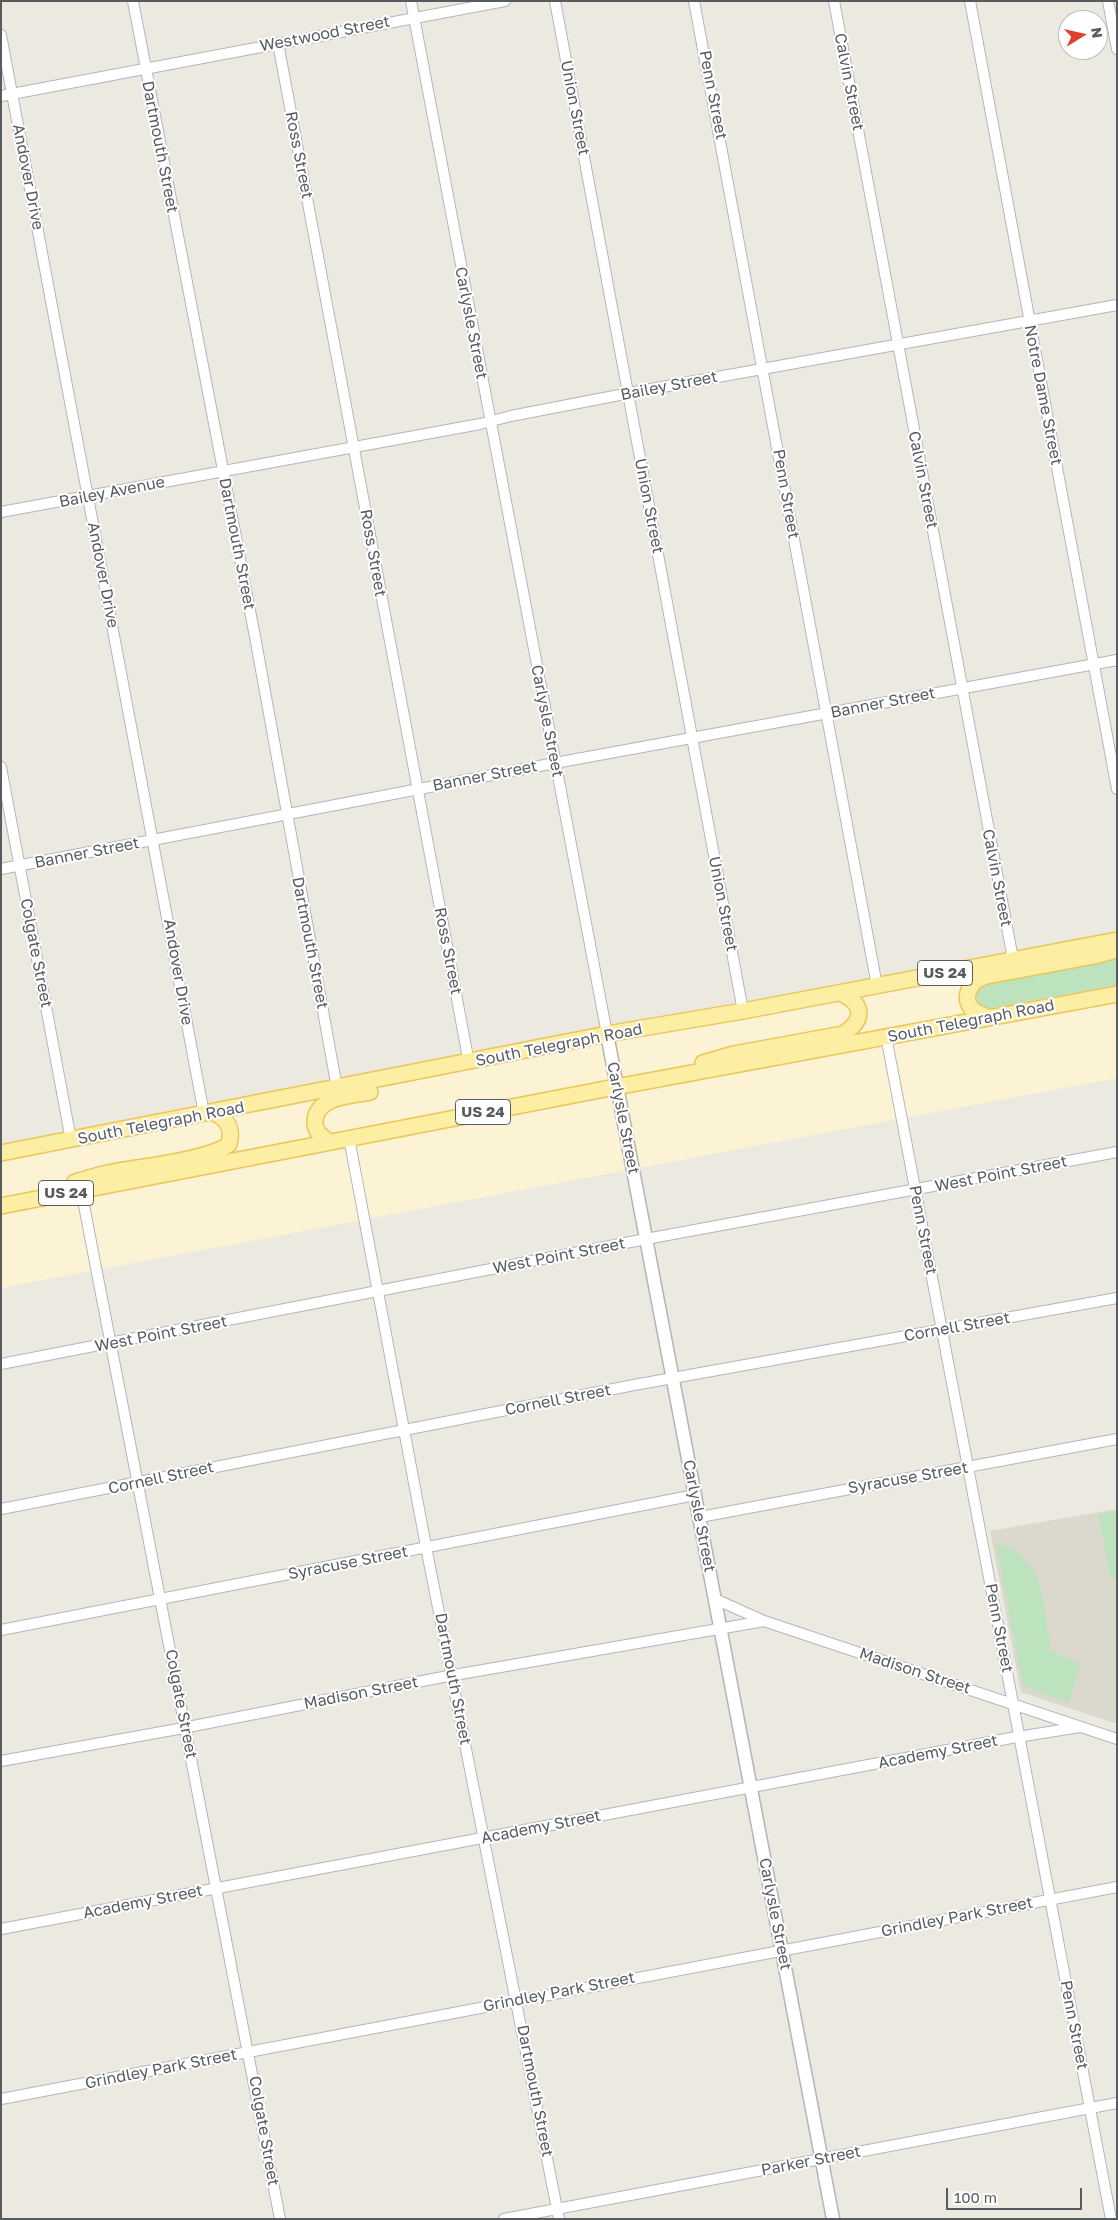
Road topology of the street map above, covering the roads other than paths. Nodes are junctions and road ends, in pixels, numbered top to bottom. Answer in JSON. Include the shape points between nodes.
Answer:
{"nodes":[{"id":1,"x":133,"y":1,"type":"edge"},
{"id":2,"x":411,"y":1,"type":"edge"},
{"id":3,"x":505,"y":1,"type":"edge"},
{"id":4,"x":555,"y":1,"type":"edge"},
{"id":5,"x":694,"y":1,"type":"edge"},
{"id":6,"x":834,"y":1,"type":"edge"},
{"id":7,"x":970,"y":1,"type":"edge"},
{"id":8,"x":1108,"y":1,"type":"edge"},
{"id":9,"x":414,"y":18,"type":"junction"},
{"id":10,"x":1,"y":35,"type":"edge"},
{"id":11,"x":278,"y":43,"type":"junction"},
{"id":12,"x":1117,"y":50,"type":"edge"},
{"id":13,"x":145,"y":68,"type":"junction"},
{"id":14,"x":13,"y":94,"type":"junction"},
{"id":15,"x":1,"y":96,"type":"edge"},
{"id":16,"x":1117,"y":305,"type":"edge"},
{"id":17,"x":1029,"y":320,"type":"junction"},
{"id":18,"x":897,"y":344,"type":"junction"},
{"id":19,"x":763,"y":369,"type":"junction"},
{"id":20,"x":628,"y":393,"type":"junction"},
{"id":21,"x":490,"y":420,"type":"junction"},
{"id":22,"x":354,"y":446,"type":"junction"},
{"id":23,"x":222,"y":470,"type":"junction"},
{"id":24,"x":88,"y":496,"type":"junction"},
{"id":25,"x":1,"y":512,"type":"edge"},
{"id":26,"x":1117,"y":660,"type":"edge"},
{"id":27,"x":1094,"y":664,"type":"junction"},
{"id":28,"x":962,"y":688,"type":"junction"},
{"id":29,"x":826,"y":713,"type":"junction"},
{"id":30,"x":692,"y":737,"type":"junction"},
{"id":31,"x":555,"y":763,"type":"junction"},
{"id":32,"x":1,"y":767,"type":"edge"},
{"id":33,"x":1117,"y":789,"type":"edge"},
{"id":34,"x":416,"y":790,"type":"junction"},
{"id":35,"x":287,"y":815,"type":"junction"},
{"id":36,"x":154,"y":841,"type":"junction"},
{"id":37,"x":20,"y":866,"type":"junction"},
{"id":38,"x":1,"y":869,"type":"edge"},
{"id":39,"x":1117,"y":940,"type":"edge"},
{"id":40,"x":1117,"y":950,"type":"edge"},
{"id":41,"x":1013,"y":959,"type":"junction"},
{"id":42,"x":877,"y":986,"type":"junction"},
{"id":43,"x":840,"y":993,"type":"junction"},
{"id":44,"x":1117,"y":994,"type":"edge"},
{"id":45,"x":743,"y":1011,"type":"junction"},
{"id":46,"x":989,"y":1017,"type":"junction"},
{"id":47,"x":607,"y":1034,"type":"junction"},
{"id":48,"x":886,"y":1036,"type":"junction"},
{"id":49,"x":486,"y":1059,"type":"junction"},
{"id":50,"x":469,"y":1063,"type":"junction"},
{"id":51,"x":682,"y":1075,"type":"junction"},
{"id":52,"x":617,"y":1086,"type":"junction"},
{"id":53,"x":337,"y":1088,"type":"junction"},
{"id":54,"x":209,"y":1114,"type":"junction"},
{"id":55,"x":127,"y":1129,"type":"junction"},
{"id":56,"x":349,"y":1138,"type":"junction"},
{"id":57,"x":71,"y":1140,"type":"junction"},
{"id":58,"x":329,"y":1142,"type":"junction"},
{"id":59,"x":1117,"y":1152,"type":"edge"},
{"id":60,"x":1,"y":1153,"type":"edge"},
{"id":61,"x":1,"y":1164,"type":"edge"},
{"id":62,"x":81,"y":1190,"type":"junction"},
{"id":63,"x":915,"y":1191,"type":"junction"},
{"id":64,"x":36,"y":1199,"type":"junction"},
{"id":65,"x":1,"y":1206,"type":"edge"},
{"id":66,"x":646,"y":1239,"type":"junction"},
{"id":67,"x":378,"y":1291,"type":"junction"},
{"id":68,"x":1117,"y":1298,"type":"edge"},
{"id":69,"x":942,"y":1330,"type":"junction"},
{"id":70,"x":111,"y":1344,"type":"junction"},
{"id":71,"x":1,"y":1364,"type":"edge"},
{"id":72,"x":673,"y":1378,"type":"junction"},
{"id":73,"x":404,"y":1430,"type":"junction"},
{"id":74,"x":1117,"y":1439,"type":"edge"},
{"id":75,"x":968,"y":1467,"type":"junction"},
{"id":76,"x":137,"y":1482,"type":"junction"},
{"id":77,"x":696,"y":1495,"type":"junction"},
{"id":78,"x":1,"y":1510,"type":"edge"},
{"id":79,"x":700,"y":1517,"type":"junction"},
{"id":80,"x":426,"y":1547,"type":"junction"},
{"id":81,"x":715,"y":1599,"type":"junction"},
{"id":82,"x":160,"y":1601,"type":"junction"},
{"id":83,"x":764,"y":1621,"type":"junction"},
{"id":84,"x":720,"y":1627,"type":"junction"},
{"id":85,"x":1,"y":1630,"type":"edge"},
{"id":86,"x":453,"y":1675,"type":"junction"},
{"id":87,"x":1014,"y":1703,"type":"junction"},
{"id":88,"x":186,"y":1727,"type":"junction"},
{"id":89,"x":1080,"y":1727,"type":"junction"},
{"id":90,"x":1020,"y":1736,"type":"junction"},
{"id":91,"x":1117,"y":1739,"type":"edge"},
{"id":92,"x":1,"y":1761,"type":"edge"},
{"id":93,"x":751,"y":1787,"type":"junction"},
{"id":94,"x":484,"y":1838,"type":"junction"},
{"id":95,"x":1117,"y":1887,"type":"edge"},
{"id":96,"x":216,"y":1888,"type":"junction"},
{"id":97,"x":1051,"y":1899,"type":"junction"},
{"id":98,"x":1,"y":1929,"type":"edge"},
{"id":99,"x":782,"y":1950,"type":"junction"},
{"id":100,"x":518,"y":2000,"type":"junction"},
{"id":101,"x":249,"y":2052,"type":"junction"},
{"id":102,"x":1,"y":2099,"type":"edge"},
{"id":103,"x":1117,"y":2103,"type":"edge"},
{"id":104,"x":1090,"y":2108,"type":"junction"},
{"id":105,"x":822,"y":2159,"type":"junction"},
{"id":106,"x":558,"y":2214,"type":"edge"},
{"id":107,"x":280,"y":2219,"type":"edge"},
{"id":108,"x":504,"y":2219,"type":"edge"},
{"id":109,"x":833,"y":2219,"type":"edge"},
{"id":110,"x":1111,"y":2219,"type":"edge"}],
"edges":[{"from":1,"to":13,"type":"street","name":"Dartmouth Street"},
{"from":2,"to":9,"type":"street","name":"Carlysle Street"},
{"from":3,"to":9,"type":"street","name":"Westwood Street"},
{"from":4,"to":20,"type":"street","name":"Union Street"},
{"from":5,"to":19,"type":"street","name":"Penn Street"},
{"from":6,"to":18,"type":"street","name":"Calvin Street"},
{"from":7,"to":17,"type":"street","name":"Notre Dame Street"},
{"from":8,"to":12,"type":"street"},
{"from":9,"to":11,"type":"street","name":"Westwood Street"},
{"from":9,"to":21,"type":"street","name":"Carlysle Street"},
{"from":10,"to":14,"type":"street","name":"Andover Drive"},
{"from":11,"to":13,"type":"street","name":"Westwood Street"},
{"from":11,"to":22,"type":"street","name":"Ross Street"},
{"from":13,"to":14,"type":"street","name":"Westwood Street"},
{"from":13,"to":23,"type":"street","name":"Dartmouth Street"},
{"from":14,"to":15,"type":"street","name":"Westwood Street"},
{"from":14,"to":24,"type":"street","name":"Andover Drive"},
{"from":16,"to":17,"type":"street","name":"Bailey Street"},
{"from":17,"to":18,"type":"street","name":"Bailey Street"},
{"from":17,"to":27,"type":"street","name":"Notre Dame Street"},
{"from":18,"to":19,"type":"street","name":"Bailey Street"},
{"from":18,"to":28,"type":"street","name":"Calvin Street"},
{"from":19,"to":20,"type":"street","name":"Bailey Street"},
{"from":19,"to":29,"type":"street","name":"Penn Street"},
{"from":20,"to":21,"type":"street","name":"Bailey Street"},
{"from":20,"to":30,"type":"street","name":"Union Street"},
{"from":21,"to":22,"type":"street","name":"Bailey Street"},
{"from":21,"to":31,"type":"street","name":"Carlysle Street"},
{"from":22,"to":23,"type":"street","name":"Bailey Street"},
{"from":22,"to":34,"type":"street","name":"Ross Street"},
{"from":23,"to":24,"type":"street","name":"Bailey Avenue"},
{"from":23,"to":35,"type":"street","name":"Dartmouth Street"},
{"from":24,"to":25,"type":"street","name":"Bailey Avenue"},
{"from":24,"to":36,"type":"street","name":"Andover Drive"},
{"from":26,"to":27,"type":"street","name":"Banner Street"},
{"from":27,"to":28,"type":"street","name":"Banner Street"},
{"from":27,"to":33,"type":"street","name":"Notre Dame Street"},
{"from":28,"to":29,"type":"street","name":"Banner Street"},
{"from":28,"to":41,"type":"street","name":"Calvin Street"},
{"from":29,"to":30,"type":"street","name":"Banner Street"},
{"from":29,"to":42,"type":"street","name":"Penn Street"},
{"from":30,"to":31,"type":"street","name":"Banner Street"},
{"from":30,"to":45,"type":"street","name":"Union Street"},
{"from":31,"to":34,"type":"street","name":"Banner Street"},
{"from":31,"to":47,"type":"street","name":"Carlysle Street"},
{"from":32,"to":37,"type":"street","name":"Colgate Street"},
{"from":34,"to":35,"type":"street","name":"Banner Street"},
{"from":34,"to":50,"type":"street","name":"Ross Street"},
{"from":35,"to":36,"type":"street","name":"Banner Street"},
{"from":35,"to":53,"type":"street","name":"Dartmouth Street"},
{"from":36,"to":37,"type":"street","name":"Banner Street"},
{"from":36,"to":54,"type":"street","name":"Andover Drive"},
{"from":37,"to":38,"type":"street","name":"Banner Street"},
{"from":37,"to":57,"type":"street","name":"Colgate Street"},
{"from":39,"to":41,"type":"main road","name":"South Telegraph Road","number":"US 24"},
{"from":40,"to":46,"type":"main road","via":[[976,980],[968,993],[970,1008],[980,1016]]},
{"from":41,"to":42,"type":"main road","name":"South Telegraph Road","number":"US 24"},
{"from":42,"to":43,"type":"main road","name":"South Telegraph Road","number":"US 24"},
{"from":43,"to":45,"type":"main road","name":"South Telegraph Road","number":"US 24"},
{"from":43,"to":51,"type":"main road","via":[[856,1002],[859,1015],[853,1028],[843,1034],[734,1054],[708,1061]]},
{"from":44,"to":46,"type":"main road","name":"South Telegraph Road","number":"US 24"},
{"from":45,"to":47,"type":"main road","name":"South Telegraph Road","number":"US 24"},
{"from":46,"to":48,"type":"main road","name":"South Telegraph Road","number":"US 24"},
{"from":47,"to":49,"type":"main road","name":"South Telegraph Road","number":"US 24"},
{"from":47,"to":52,"type":"street","name":"Carlysle Street"},
{"from":48,"to":51,"type":"main road","name":"South Telegraph Road","number":"US 24"},
{"from":48,"to":63,"type":"street","name":"Penn Street"},
{"from":49,"to":50,"type":"main road","name":"South Telegraph Road","number":"US 24"},
{"from":49,"to":58,"type":"main road","via":[[452,1076],[324,1103],[314,1125]]},
{"from":50,"to":53,"type":"main road","name":"South Telegraph Road","number":"US 24"},
{"from":51,"to":52,"type":"main road","name":"South Telegraph Road","number":"US 24"},
{"from":52,"to":56,"type":"main road","name":"South Telegraph Road","number":"US 24"},
{"from":52,"to":66,"type":"street","name":"Carlysle Street"},
{"from":53,"to":54,"type":"main road","name":"South Telegraph Road","number":"US 24"},
{"from":54,"to":55,"type":"main road","name":"South Telegraph Road","number":"US 24"},
{"from":54,"to":64,"type":"main road","via":[[227,1120],[231,1131],[229,1144],[223,1149],[106,1173],[66,1185]]},
{"from":55,"to":57,"type":"main road","name":"South Telegraph Road","number":"US 24"},
{"from":55,"to":61,"type":"main road","via":[[75,1150]]},
{"from":56,"to":58,"type":"main road","name":"South Telegraph Road","number":"US 24"},
{"from":56,"to":67,"type":"street","name":"Dartmouth Street"},
{"from":57,"to":60,"type":"main road","name":"South Telegraph Road","number":"US 24"},
{"from":58,"to":62,"type":"main road","name":"South Telegraph Road","number":"US 24"},
{"from":59,"to":63,"type":"street","name":"West Point Street"},
{"from":62,"to":64,"type":"main road","name":"South Telegraph Road","number":"US 24"},
{"from":62,"to":70,"type":"street","name":"Colgate Street"},
{"from":63,"to":66,"type":"street","name":"West Point Street"},
{"from":63,"to":69,"type":"street","name":"Penn Street"},
{"from":64,"to":65,"type":"main road","name":"South Telegraph Road","number":"US 24"},
{"from":66,"to":67,"type":"street","name":"West Point Street"},
{"from":66,"to":72,"type":"street","name":"Carlysle Street"},
{"from":67,"to":70,"type":"street","name":"West Point Street"},
{"from":67,"to":73,"type":"street","name":"Dartmouth Street"},
{"from":68,"to":69,"type":"street","name":"Cornell Street"},
{"from":69,"to":72,"type":"street","name":"Cornell Street"},
{"from":69,"to":75,"type":"street","name":"Penn Street"},
{"from":70,"to":71,"type":"street","name":"West Point Street"},
{"from":70,"to":76,"type":"street","name":"Colgate Street"},
{"from":72,"to":73,"type":"street","name":"Cornell Street"},
{"from":72,"to":77,"type":"street","name":"Carlysle Street"},
{"from":73,"to":76,"type":"street","name":"Cornell Street"},
{"from":73,"to":80,"type":"street","name":"Dartmouth Street"},
{"from":74,"to":75,"type":"street","name":"Syracuse Street"},
{"from":75,"to":79,"type":"street","name":"Syracuse Street"},
{"from":75,"to":87,"type":"street","name":"Penn Street"},
{"from":76,"to":78,"type":"street","name":"Cornell Street"},
{"from":76,"to":82,"type":"street","name":"Colgate Street"},
{"from":77,"to":79,"type":"street","name":"Carlysle Street"},
{"from":77,"to":80,"type":"street","name":"Syracuse Street"},
{"from":79,"to":81,"type":"street","name":"Carlysle Street"},
{"from":80,"to":82,"type":"street","name":"Syracuse Street"},
{"from":80,"to":86,"type":"street","name":"Dartmouth Street"},
{"from":81,"to":83,"type":"street","name":"Madison Street"},
{"from":81,"to":84,"type":"street","name":"Carlysle Street"},
{"from":82,"to":85,"type":"street","name":"Syracuse Street"},
{"from":82,"to":88,"type":"street","name":"Colgate Street"},
{"from":83,"to":84,"type":"street","name":"Madison Street"},
{"from":83,"to":87,"type":"street","name":"Madison Street"},
{"from":84,"to":86,"type":"street","name":"Madison Street"},
{"from":84,"to":93,"type":"street","name":"Carlysle Street"},
{"from":86,"to":88,"type":"street","name":"Madison Street"},
{"from":86,"to":94,"type":"street","name":"Dartmouth Street"},
{"from":87,"to":89,"type":"street","name":"Madison Street"},
{"from":87,"to":90,"type":"street","name":"Penn Street"},
{"from":88,"to":92,"type":"street","name":"Madison Street"},
{"from":88,"to":96,"type":"street","name":"Colgate Street"},
{"from":89,"to":90,"type":"street","name":"Academy Street"},
{"from":89,"to":91,"type":"street","name":"Madison Street"},
{"from":90,"to":93,"type":"street","name":"Academy Street"},
{"from":90,"to":97,"type":"street","name":"Penn Street"},
{"from":93,"to":94,"type":"street","name":"Academy Street"},
{"from":93,"to":99,"type":"street","name":"Carlysle Street"},
{"from":94,"to":96,"type":"street","name":"Academy Street"},
{"from":94,"to":100,"type":"street","name":"Dartmouth Street"},
{"from":95,"to":97,"type":"street","name":"Grindley Park Street"},
{"from":96,"to":98,"type":"street","name":"Academy Street"},
{"from":96,"to":101,"type":"street","name":"Colgate Street"},
{"from":97,"to":99,"type":"street","name":"Grindley Park Street"},
{"from":97,"to":104,"type":"street","name":"Penn Street"},
{"from":99,"to":100,"type":"street","name":"Grindley Park Street"},
{"from":99,"to":105,"type":"street","name":"Carlysle Street"},
{"from":100,"to":101,"type":"street","name":"Grindley Park Street"},
{"from":100,"to":106,"type":"street","name":"Dartmouth Street"},
{"from":101,"to":102,"type":"street","name":"Grindley Park Street"},
{"from":101,"to":107,"type":"street","name":"Colgate Street"},
{"from":103,"to":104,"type":"street","name":"Parker Street"},
{"from":104,"to":105,"type":"street","name":"Parker Street"},
{"from":104,"to":110,"type":"street","name":"Penn Street"},
{"from":105,"to":106,"type":"street","name":"Parker Street"},
{"from":105,"to":109,"type":"street","name":"Carlysle Street"},
{"from":106,"to":108,"type":"street","name":"Parker Street"}]}
